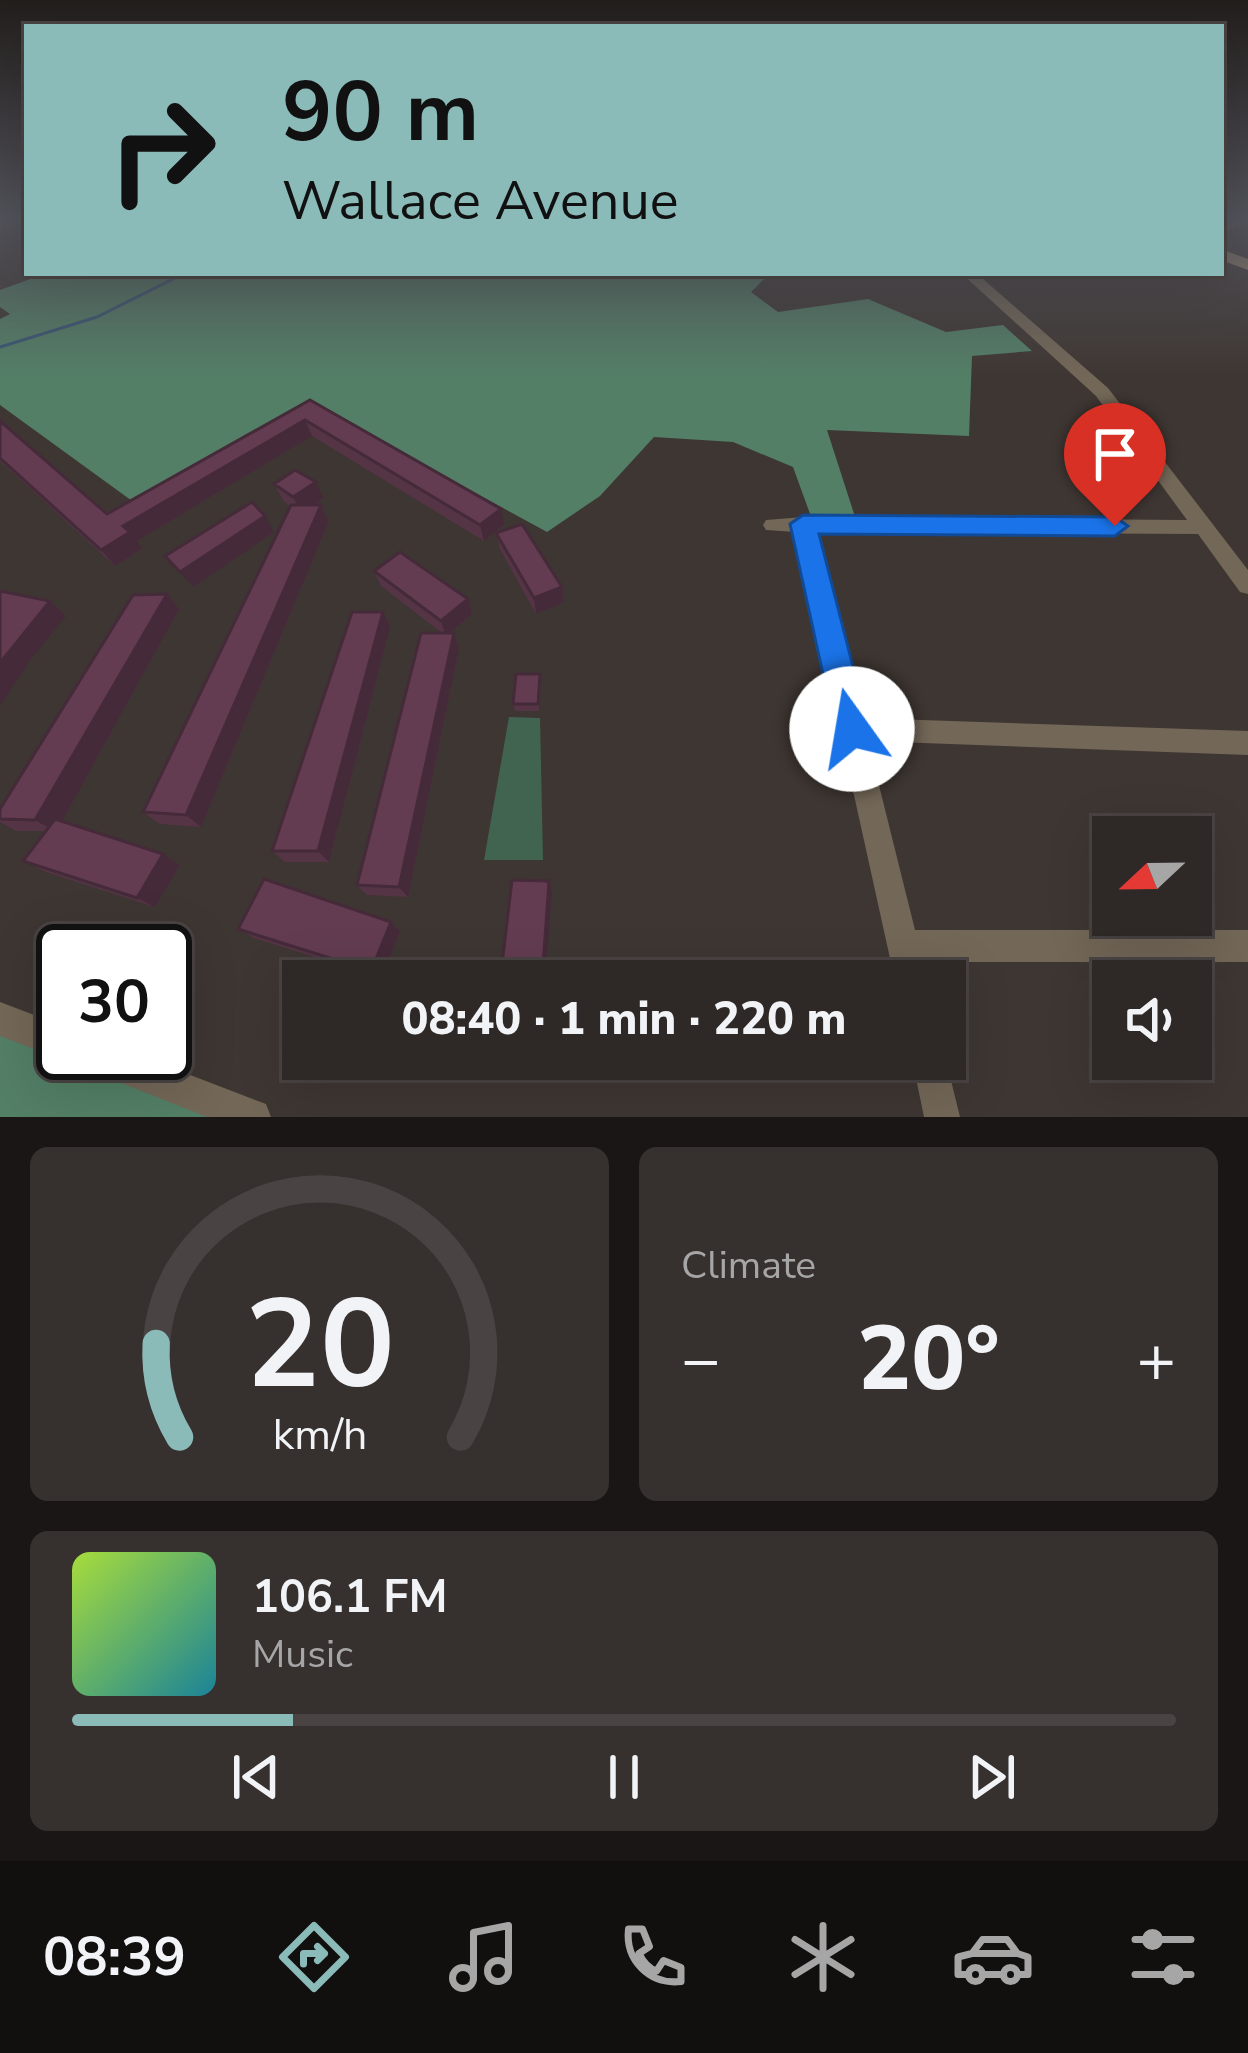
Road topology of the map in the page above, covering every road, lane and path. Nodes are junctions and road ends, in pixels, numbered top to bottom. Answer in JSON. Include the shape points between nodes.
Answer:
{"nodes":[{"id":1,"x":971,"y":276,"type":"edge"},
{"id":2,"x":803,"y":524,"type":"junction"},
{"id":3,"x":773,"y":525,"type":"dead end"},
{"id":4,"x":1204,"y":527,"type":"junction"},
{"id":5,"x":1248,"y":586,"type":"edge"},
{"id":6,"x":852,"y":729,"type":"junction"},
{"id":7,"x":1248,"y":743,"type":"edge"},
{"id":8,"x":903,"y":946,"type":"junction"},
{"id":9,"x":1248,"y":946,"type":"edge"},
{"id":10,"x":906,"y":960,"type":"edge"},
{"id":11,"x":0,"y":1019,"type":"edge"},
{"id":12,"x":36,"y":1033,"type":"edge"},
{"id":13,"x":158,"y":1080,"type":"edge"},
{"id":14,"x":933,"y":1080,"type":"edge"},
{"id":15,"x":253,"y":1117,"type":"edge"},
{"id":16,"x":942,"y":1117,"type":"edge"}],
"edges":[{"from":1,"to":4,"type":"street","via":[[1102,392]]},
{"from":2,"to":3,"type":"street"},
{"from":2,"to":4,"type":"street"},
{"from":2,"to":6,"type":"street"},
{"from":4,"to":5,"type":"street"},
{"from":6,"to":7,"type":"street"},
{"from":6,"to":8,"type":"street"},
{"from":8,"to":9,"type":"street"},
{"from":8,"to":10,"type":"street"},
{"from":11,"to":12,"type":"street"},
{"from":13,"to":15,"type":"street"},
{"from":14,"to":16,"type":"street"}]}
